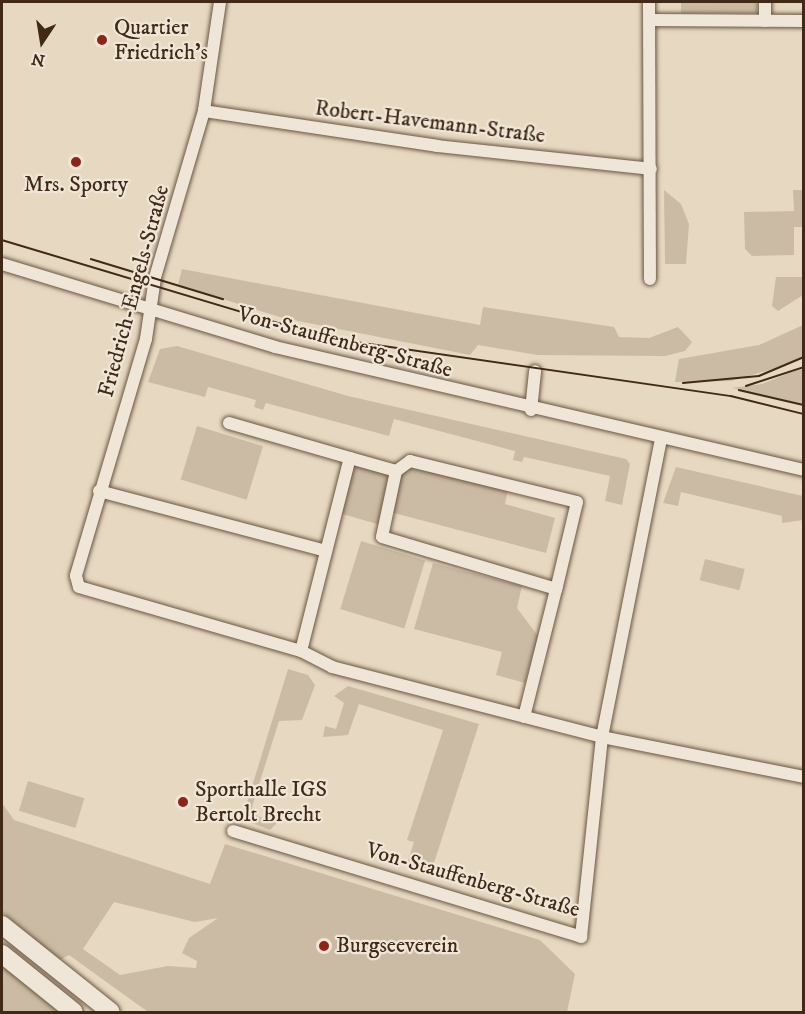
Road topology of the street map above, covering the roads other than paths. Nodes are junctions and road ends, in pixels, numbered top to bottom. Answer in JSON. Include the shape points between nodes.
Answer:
{"nodes":[{"id":1,"x":220,"y":2,"type":"edge"},
{"id":2,"x":649,"y":2,"type":"edge"},
{"id":3,"x":765,"y":2,"type":"edge"},
{"id":4,"x":650,"y":20,"type":"junction"},
{"id":5,"x":765,"y":21,"type":"junction"},
{"id":6,"x":804,"y":21,"type":"edge"},
{"id":7,"x":204,"y":111,"type":"junction"},
{"id":8,"x":651,"y":169,"type":"junction"},
{"id":9,"x":2,"y":264,"type":"edge"},
{"id":10,"x":650,"y":279,"type":"dead end"},
{"id":11,"x":150,"y":310,"type":"junction"},
{"id":12,"x":535,"y":371,"type":"dead end"},
{"id":13,"x":531,"y":410,"type":"junction"},
{"id":14,"x":229,"y":423,"type":"dead end"},
{"id":15,"x":661,"y":438,"type":"junction"},
{"id":16,"x":350,"y":458,"type":"junction"},
{"id":17,"x":804,"y":470,"type":"edge"},
{"id":18,"x":396,"y":471,"type":"junction"},
{"id":19,"x":99,"y":491,"type":"junction"},
{"id":20,"x":327,"y":551,"type":"junction"},
{"id":21,"x":556,"y":589,"type":"junction"},
{"id":22,"x":301,"y":651,"type":"junction"},
{"id":23,"x":524,"y":717,"type":"junction"},
{"id":24,"x":602,"y":737,"type":"junction"},
{"id":25,"x":804,"y":777,"type":"edge"},
{"id":26,"x":233,"y":831,"type":"dead end"},
{"id":27,"x":2,"y":925,"type":"edge"},
{"id":28,"x":2,"y":954,"type":"edge"},
{"id":29,"x":74,"y":1012,"type":"edge"},
{"id":30,"x":111,"y":1012,"type":"edge"}],
"edges":[{"from":1,"to":7,"type":"street","name":"Friedrich-Engels-Straße"},
{"from":2,"to":4,"type":"street"},
{"from":3,"to":5,"type":"street"},
{"from":4,"to":5,"type":"street"},
{"from":4,"to":8,"type":"street"},
{"from":5,"to":6,"type":"street"},
{"from":7,"to":8,"type":"street","name":"Robert-Havemann-Straße","via":[[436,146]]},
{"from":7,"to":11,"type":"street","name":"Friedrich-Engels-Straße"},
{"from":8,"to":10,"type":"street"},
{"from":9,"to":11,"type":"street","name":"Von-Stauffenberg-Straße"},
{"from":11,"to":13,"type":"street","name":"Von-Stauffenberg-Straße"},
{"from":11,"to":19,"type":"street","name":"Friedrich-Engels-Straße"},
{"from":12,"to":13,"type":"street"},
{"from":13,"to":15,"type":"street","name":"Von-Stauffenberg-Straße"},
{"from":14,"to":16,"type":"street"},
{"from":15,"to":17,"type":"street","name":"Von-Stauffenberg-Straße"},
{"from":15,"to":24,"type":"street","name":"Von-Stauffenberg-Straße"},
{"from":16,"to":18,"type":"street"},
{"from":16,"to":20,"type":"street"},
{"from":18,"to":21,"type":"street","via":[[382,537]]},
{"from":18,"to":21,"type":"street","via":[[410,461],[577,502]]},
{"from":19,"to":20,"type":"street"},
{"from":19,"to":22,"type":"street","name":"Friedrich-Engels-Straße","via":[[76,576],[79,587]]},
{"from":20,"to":22,"type":"street"},
{"from":21,"to":23,"type":"street"},
{"from":22,"to":23,"type":"street","via":[[332,667]]},
{"from":23,"to":24,"type":"street"},
{"from":24,"to":25,"type":"street"},
{"from":24,"to":26,"type":"street","name":"Von-Stauffenberg-Straße","via":[[581,937]]},
{"from":27,"to":30,"type":"street"},
{"from":28,"to":29,"type":"street"}]}
